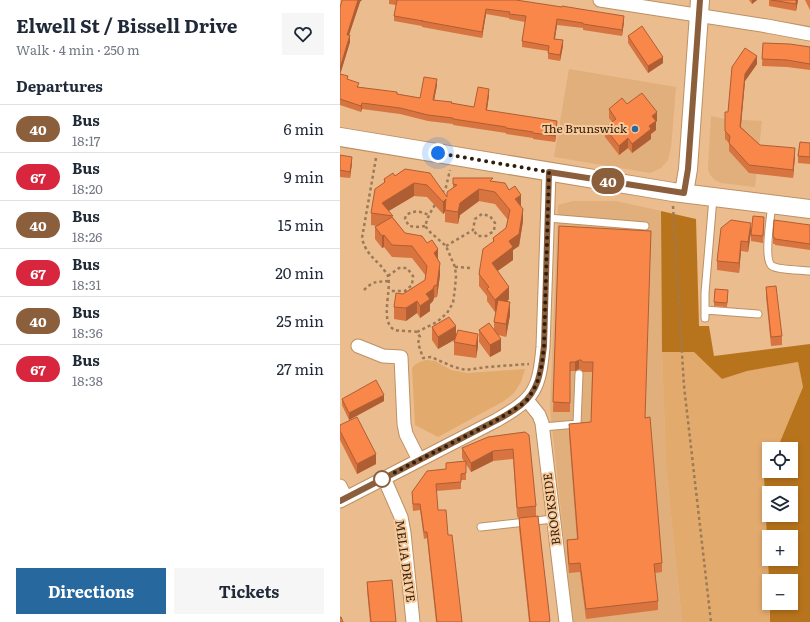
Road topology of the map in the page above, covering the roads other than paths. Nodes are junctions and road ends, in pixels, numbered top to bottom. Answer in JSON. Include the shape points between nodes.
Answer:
{"nodes":[{"id":1,"x":600,"y":0,"type":"edge"},
{"id":2,"x":700,"y":8,"type":"edge"},
{"id":3,"x":810,"y":34,"type":"edge"},
{"id":4,"x":340,"y":137,"type":"edge"},
{"id":5,"x":549,"y":172,"type":"junction"},
{"id":6,"x":678,"y":193,"type":"junction"},
{"id":7,"x":713,"y":197,"type":"junction"},
{"id":8,"x":772,"y":204,"type":"junction"},
{"id":9,"x":810,"y":209,"type":"edge"},
{"id":10,"x":548,"y":218,"type":"junction"},
{"id":11,"x":645,"y":226,"type":"dead end"},
{"id":12,"x":809,"y":271,"type":"edge"},
{"id":13,"x":704,"y":310,"type":"junction"},
{"id":14,"x":758,"y":314,"type":"dead end"},
{"id":15,"x":704,"y":318,"type":"dead end"},
{"id":16,"x":358,"y":346,"type":"dead end"},
{"id":17,"x":579,"y":374,"type":"dead end"},
{"id":18,"x":527,"y":400,"type":"junction"},
{"id":19,"x":542,"y":427,"type":"junction"},
{"id":20,"x":419,"y":460,"type":"junction"},
{"id":21,"x":384,"y":478,"type":"junction"},
{"id":22,"x":340,"y":486,"type":"edge"},
{"id":23,"x":343,"y":499,"type":"edge"},
{"id":24,"x":553,"y":519,"type":"junction"},
{"id":25,"x":481,"y":527,"type":"dead end"},
{"id":26,"x":414,"y":622,"type":"edge"},
{"id":27,"x":566,"y":622,"type":"edge"}],
"edges":[{"from":1,"to":2,"type":"street"},
{"from":2,"to":3,"type":"street","via":[[767,26]]},
{"from":2,"to":6,"type":"street","via":[[688,169]]},
{"from":4,"to":5,"type":"street"},
{"from":5,"to":6,"type":"street"},
{"from":5,"to":10,"type":"street"},
{"from":6,"to":7,"type":"street"},
{"from":7,"to":8,"type":"street"},
{"from":7,"to":13,"type":"lane"},
{"from":8,"to":9,"type":"street"},
{"from":8,"to":12,"type":"lane","via":[[767,243],[769,264],[780,268]]},
{"from":10,"to":11,"type":"lane"},
{"from":10,"to":18,"type":"street","via":[[542,364],[537,383]]},
{"from":13,"to":14,"type":"lane"},
{"from":13,"to":15,"type":"lane"},
{"from":16,"to":20,"type":"street","via":[[383,356],[401,357],[404,424]]},
{"from":17,"to":19,"type":"lane","via":[[577,424]]},
{"from":18,"to":19,"type":"street","name":"BROOKSIDE","via":[[539,415]]},
{"from":18,"to":20,"type":"street","via":[[497,420]]},
{"from":19,"to":24,"type":"street","name":"BROOKSIDE"},
{"from":20,"to":21,"type":"street"},
{"from":21,"to":23,"type":"street"},
{"from":21,"to":26,"type":"street","name":"MELIA DRIVE","via":[[401,518]]},
{"from":22,"to":23,"type":"street"},
{"from":24,"to":25,"type":"lane"},
{"from":24,"to":27,"type":"street","name":"BROOKSIDE"}]}
